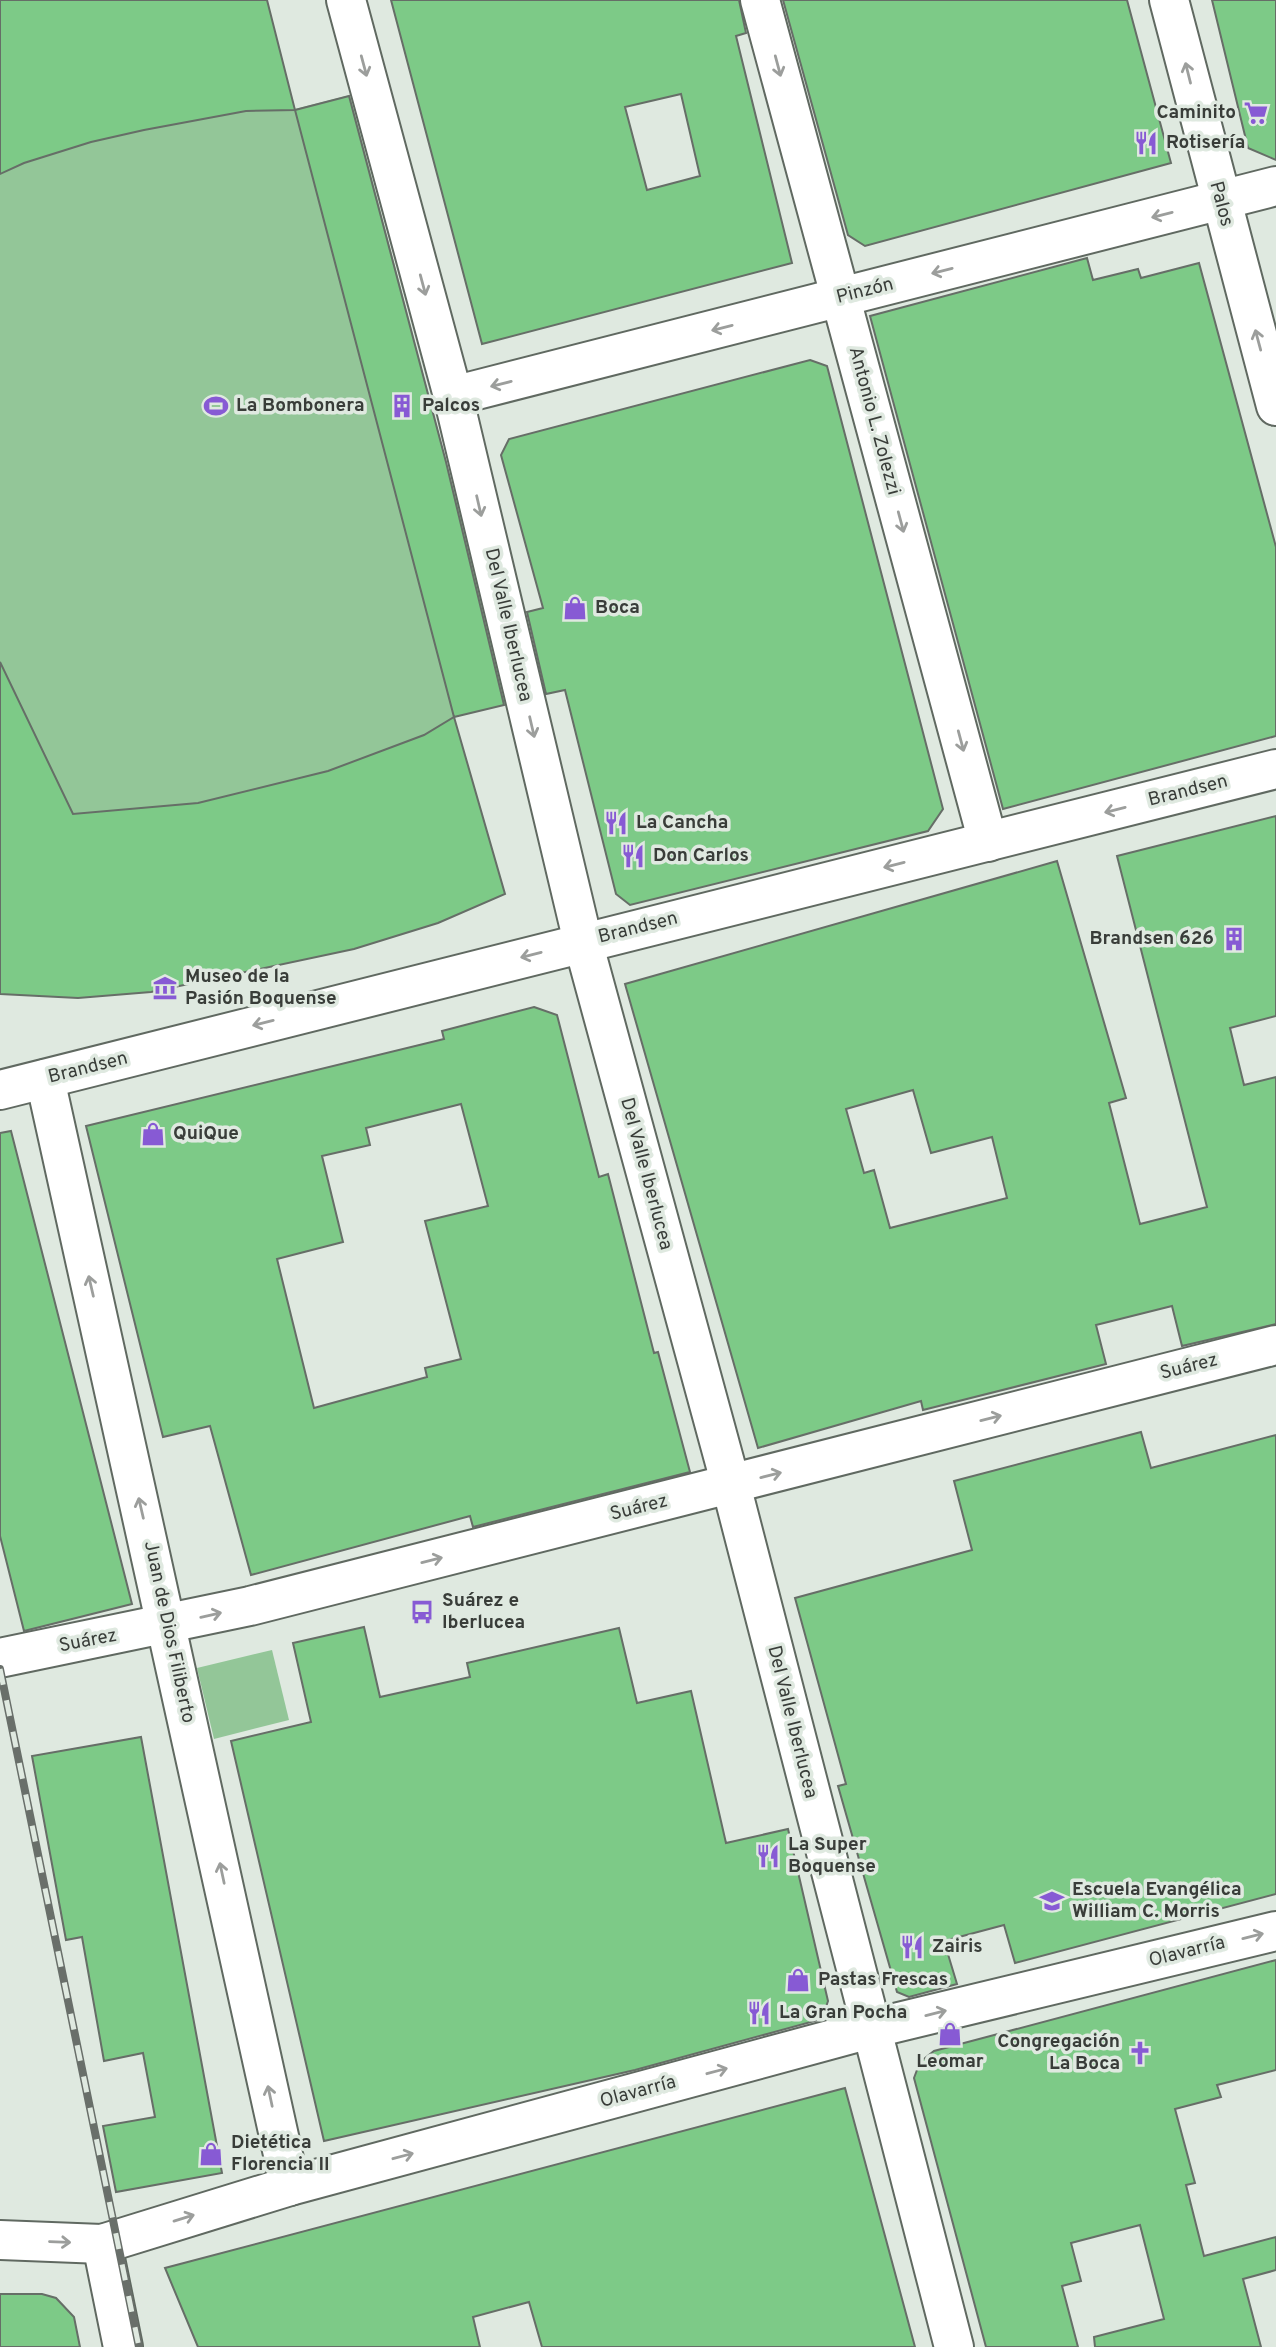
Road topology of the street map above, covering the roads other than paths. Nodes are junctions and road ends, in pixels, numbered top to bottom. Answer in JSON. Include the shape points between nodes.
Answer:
{"nodes":[{"id":1,"x":346,"y":0,"type":"edge"},
{"id":2,"x":760,"y":0,"type":"edge"},
{"id":3,"x":1169,"y":0,"type":"edge"},
{"id":4,"x":1276,"y":186,"type":"edge"},
{"id":5,"x":1220,"y":200,"type":"junction"},
{"id":6,"x":840,"y":297,"type":"junction"},
{"id":7,"x":453,"y":396,"type":"junction"},
{"id":8,"x":1276,"y":406,"type":"edge"},
{"id":9,"x":1276,"y":769,"type":"edge"},
{"id":10,"x":988,"y":842,"type":"junction"},
{"id":11,"x":583,"y":942,"type":"junction"},
{"id":12,"x":45,"y":1079,"type":"junction"},
{"id":13,"x":0,"y":1090,"type":"edge"},
{"id":14,"x":1276,"y":1345,"type":"edge"},
{"id":15,"x":731,"y":1485,"type":"junction"},
{"id":16,"x":168,"y":1625,"type":"junction"},
{"id":17,"x":0,"y":1658,"type":"edge"},
{"id":18,"x":1276,"y":1931,"type":"edge"},
{"id":19,"x":870,"y":2029,"type":"junction"},
{"id":20,"x":290,"y":2186,"type":"junction"},
{"id":21,"x":0,"y":2241,"type":"edge"},
{"id":22,"x":102,"y":2244,"type":"junction"},
{"id":23,"x":123,"y":2347,"type":"edge"},
{"id":24,"x":954,"y":2347,"type":"edge"}],
"edges":[{"from":1,"to":7,"type":"street","name":"Del Valle Iberlucea","one_way":true},
{"from":2,"to":6,"type":"street","name":"Antonio L. Zolezzi","one_way":true},
{"from":5,"to":3,"type":"street","name":"Palos","one_way":true},
{"from":4,"to":5,"type":"street","name":"Pinzón"},
{"from":5,"to":6,"type":"street","name":"Pinzón","one_way":true},
{"from":8,"to":5,"type":"street","name":"Palos","one_way":true},
{"from":6,"to":7,"type":"street","name":"Pinzón","one_way":true},
{"from":6,"to":10,"type":"street","name":"Antonio L. Zolezzi","one_way":true},
{"from":7,"to":11,"type":"street","name":"Del Valle Iberlucea","one_way":true},
{"from":9,"to":10,"type":"street","name":"Brandsen","one_way":true},
{"from":10,"to":11,"type":"street","name":"Brandsen","one_way":true},
{"from":11,"to":12,"type":"street","name":"Brandsen","one_way":true},
{"from":11,"to":15,"type":"street","name":"Del Valle Iberlucea"},
{"from":12,"to":13,"type":"street","name":"Brandsen"},
{"from":16,"to":12,"type":"street","name":"Juan de Dios Filiberto","one_way":true},
{"from":15,"to":14,"type":"street","name":"Suárez","one_way":true},
{"from":16,"to":15,"type":"street","name":"Suárez","one_way":true},
{"from":15,"to":19,"type":"street","name":"Del Valle Iberlucea"},
{"from":16,"to":17,"type":"street","name":"Suárez"},
{"from":20,"to":16,"type":"street","name":"Juan de Dios Filiberto","one_way":true},
{"from":19,"to":18,"type":"street","name":"Olavarría","one_way":true},
{"from":20,"to":19,"type":"street","name":"Olavarría","one_way":true},
{"from":19,"to":24,"type":"street","name":"Del Valle Iberlucea"},
{"from":22,"to":20,"type":"street","name":"Olavarría","one_way":true},
{"from":21,"to":22,"type":"street","name":"Olavarría","one_way":true},
{"from":22,"to":23,"type":"street"}]}
